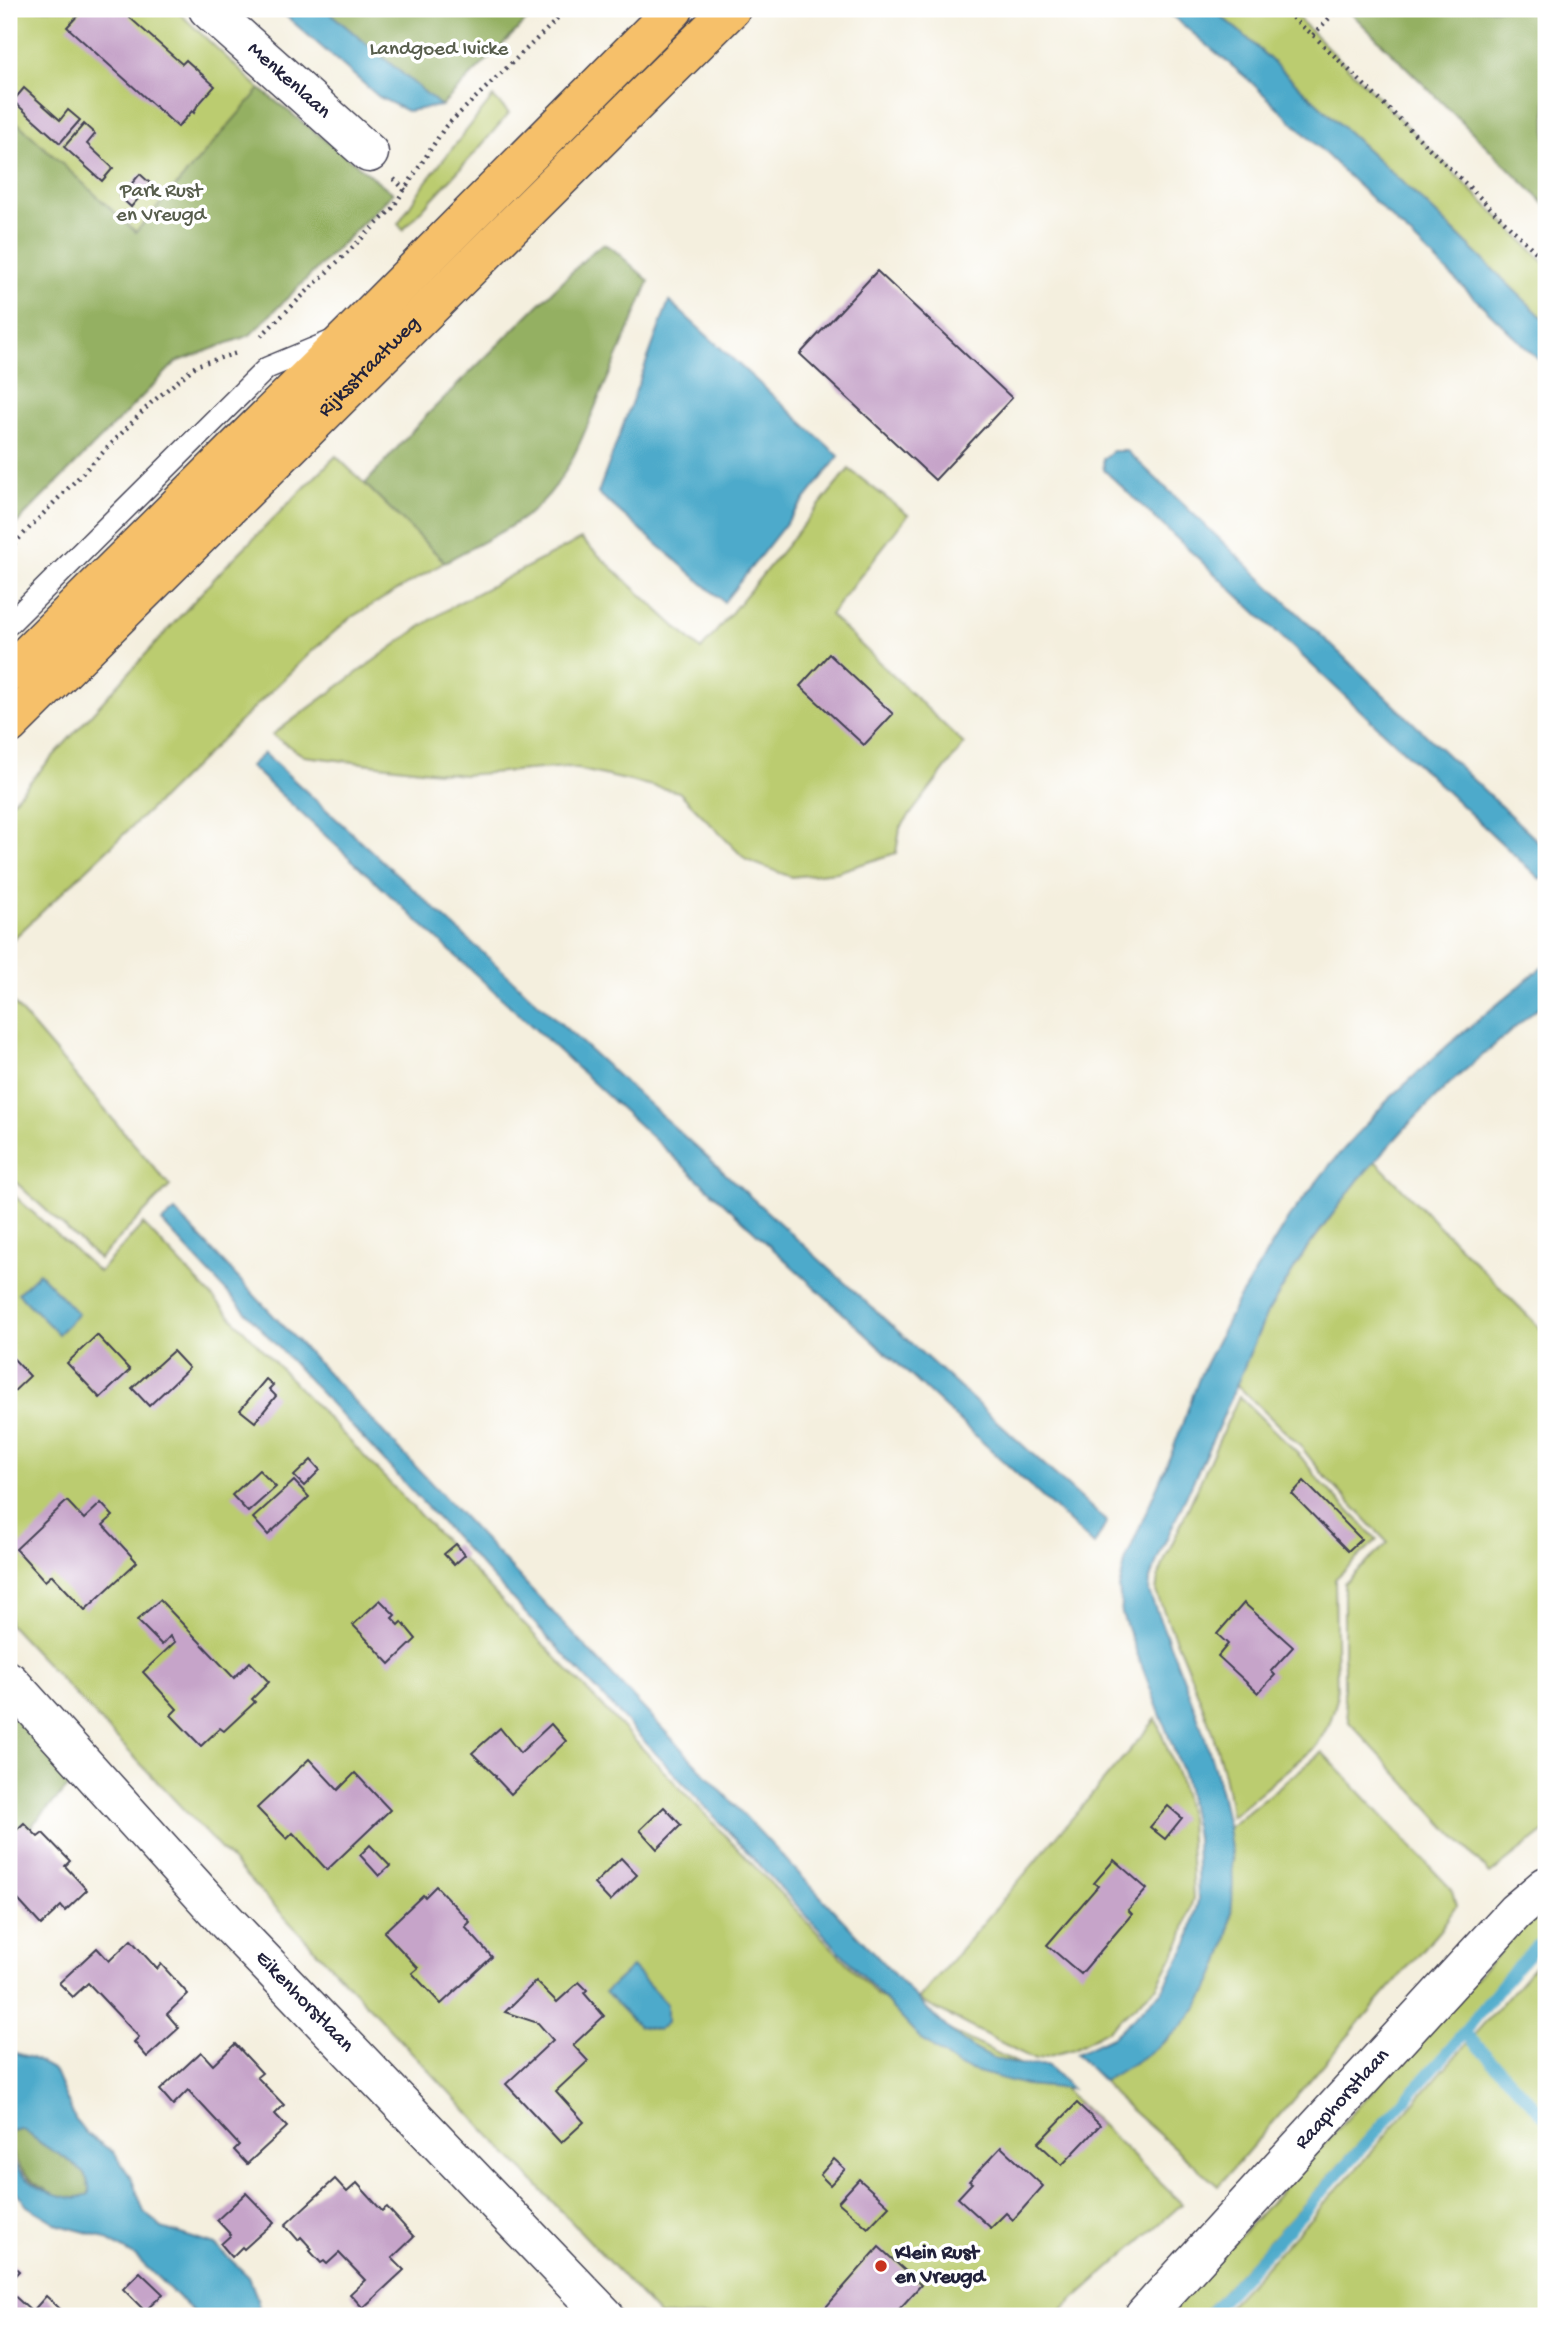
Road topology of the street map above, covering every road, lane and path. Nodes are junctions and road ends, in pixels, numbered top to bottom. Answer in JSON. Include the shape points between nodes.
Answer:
{"nodes":[{"id":1,"x":208,"y":9,"type":"edge"},
{"id":2,"x":568,"y":9,"type":"edge"},
{"id":3,"x":674,"y":9,"type":"edge"},
{"id":4,"x":731,"y":9,"type":"edge"},
{"id":5,"x":1280,"y":9,"type":"edge"},
{"id":6,"x":1338,"y":9,"type":"edge"},
{"id":7,"x":1312,"y":34,"type":"junction"},
{"id":8,"x":369,"y":153,"type":"dead end"},
{"id":9,"x":1546,"y":262,"type":"edge"},
{"id":10,"x":353,"y":332,"type":"junction"},
{"id":11,"x":255,"y":342,"type":"dead end"},
{"id":12,"x":244,"y":351,"type":"dead end"},
{"id":13,"x":9,"y":549,"type":"edge"},
{"id":14,"x":9,"y":624,"type":"edge"},
{"id":15,"x":9,"y":674,"type":"edge"},
{"id":16,"x":9,"y":725,"type":"edge"},
{"id":17,"x":9,"y":1681,"type":"edge"},
{"id":18,"x":1546,"y":1886,"type":"edge"},
{"id":19,"x":605,"y":2316,"type":"edge"},
{"id":20,"x":1144,"y":2316,"type":"edge"}],
"edges":[{"from":1,"to":8,"type":"street","name":"Menkenlaan"},
{"from":2,"to":11,"type":"path","via":[[445,127],[392,209]]},
{"from":3,"to":10,"type":"main road","name":"Rijksstraatweg"},
{"from":4,"to":16,"type":"main road","name":"Rijksstraatweg"},
{"from":5,"to":7,"type":"path"},
{"from":6,"to":7,"type":"path"},
{"from":7,"to":9,"type":"path"},
{"from":10,"to":14,"type":"lane","name":"Rijksstraatweg","via":[[267,368]]},
{"from":10,"to":15,"type":"main road","name":"Rijksstraatweg"},
{"from":12,"to":13,"type":"path","via":[[197,365],[151,403]]},
{"from":17,"to":19,"type":"street","name":"Eikenhorstlaan","via":[[225,1920]]},
{"from":18,"to":20,"type":"street","name":"Raaphorstlaan","via":[[1516,1912]]}]}
